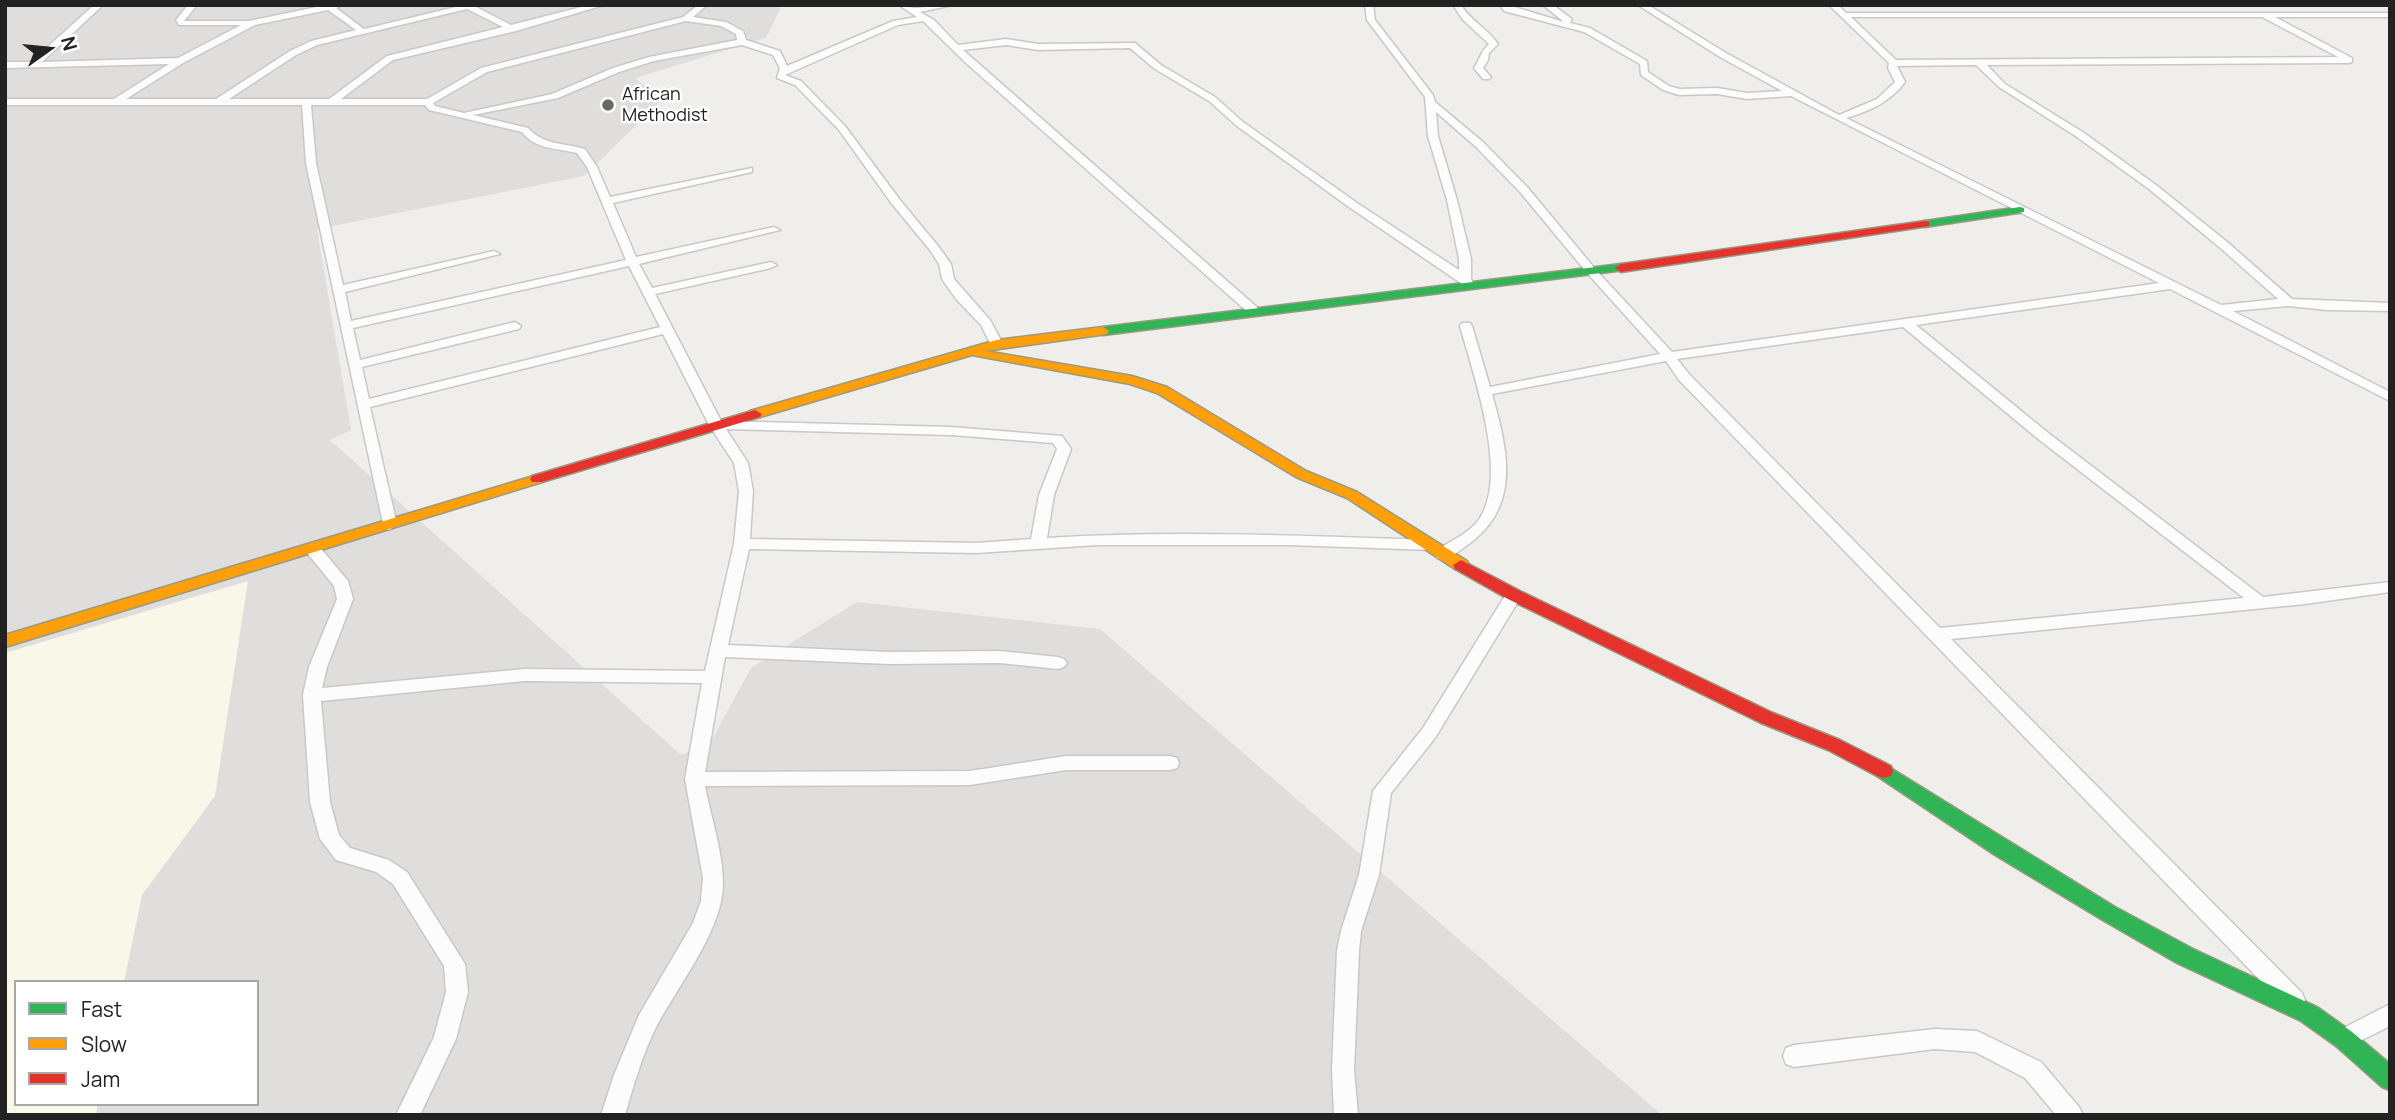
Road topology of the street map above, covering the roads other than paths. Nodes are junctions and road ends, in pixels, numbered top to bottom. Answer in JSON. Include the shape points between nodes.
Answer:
{"nodes":[{"id":1,"x":99,"y":5,"type":"edge"},
{"id":2,"x":193,"y":5,"type":"edge"},
{"id":3,"x":600,"y":5,"type":"edge"},
{"id":4,"x":704,"y":5,"type":"edge"},
{"id":5,"x":949,"y":5,"type":"edge"},
{"id":6,"x":1369,"y":5,"type":"edge"},
{"id":7,"x":1457,"y":5,"type":"edge"},
{"id":8,"x":1504,"y":5,"type":"edge"},
{"id":9,"x":1547,"y":5,"type":"edge"},
{"id":10,"x":1833,"y":5,"type":"edge"},
{"id":11,"x":2164,"y":5,"type":"edge"},
{"id":12,"x":334,"y":6,"type":"edge"},
{"id":13,"x":472,"y":6,"type":"edge"},
{"id":14,"x":943,"y":6,"type":"edge"},
{"id":15,"x":1646,"y":7,"type":"edge"},
{"id":16,"x":1663,"y":7,"type":"edge"},
{"id":17,"x":908,"y":8,"type":"edge"},
{"id":18,"x":1844,"y":15,"type":"junction"},
{"id":19,"x":2182,"y":15,"type":"junction"},
{"id":20,"x":2264,"y":15,"type":"junction"},
{"id":21,"x":2390,"y":15,"type":"edge"},
{"id":22,"x":925,"y":18,"type":"junction"},
{"id":23,"x":686,"y":19,"type":"junction"},
{"id":24,"x":252,"y":23,"type":"junction"},
{"id":25,"x":946,"y":26,"type":"junction"},
{"id":26,"x":513,"y":29,"type":"junction"},
{"id":27,"x":361,"y":30,"type":"junction"},
{"id":28,"x":1587,"y":30,"type":"junction"},
{"id":29,"x":743,"y":42,"type":"junction"},
{"id":30,"x":955,"y":48,"type":"junction"},
{"id":31,"x":180,"y":61,"type":"junction"},
{"id":32,"x":1894,"y":63,"type":"junction"},
{"id":33,"x":34,"y":64,"type":"junction"},
{"id":34,"x":1979,"y":64,"type":"junction"},
{"id":35,"x":5,"y":65,"type":"edge"},
{"id":36,"x":783,"y":71,"type":"junction"},
{"id":37,"x":1486,"y":77,"type":"dead end"},
{"id":38,"x":1791,"y":93,"type":"junction"},
{"id":39,"x":118,"y":100,"type":"junction"},
{"id":40,"x":5,"y":102,"type":"edge"},
{"id":41,"x":218,"y":102,"type":"junction"},
{"id":42,"x":331,"y":102,"type":"junction"},
{"id":43,"x":428,"y":102,"type":"junction"},
{"id":44,"x":1432,"y":104,"type":"junction"},
{"id":45,"x":306,"y":109,"type":"junction"},
{"id":46,"x":456,"y":114,"type":"junction"},
{"id":47,"x":1838,"y":118,"type":"junction"},
{"id":48,"x":748,"y":170,"type":"dead end"},
{"id":49,"x":606,"y":201,"type":"junction"},
{"id":50,"x":2020,"y":210,"type":"junction"},
{"id":51,"x":774,"y":230,"type":"dead end"},
{"id":52,"x":495,"y":254,"type":"dead end"},
{"id":53,"x":632,"y":260,"type":"junction"},
{"id":54,"x":771,"y":265,"type":"dead end"},
{"id":55,"x":1592,"y":272,"type":"junction"},
{"id":56,"x":1468,"y":283,"type":"junction"},
{"id":57,"x":2171,"y":285,"type":"junction"},
{"id":58,"x":339,"y":290,"type":"junction"},
{"id":59,"x":648,"y":292,"type":"junction"},
{"id":60,"x":2288,"y":302,"type":"junction"},
{"id":61,"x":2390,"y":307,"type":"edge"},
{"id":62,"x":2218,"y":309,"type":"junction"},
{"id":63,"x":1255,"y":312,"type":"junction"},
{"id":64,"x":1905,"y":322,"type":"junction"},
{"id":65,"x":346,"y":326,"type":"junction"},
{"id":66,"x":515,"y":326,"type":"dead end"},
{"id":67,"x":1466,"y":326,"type":"dead end"},
{"id":68,"x":667,"y":329,"type":"junction"},
{"id":69,"x":997,"y":344,"type":"junction"},
{"id":70,"x":968,"y":352,"type":"junction"},
{"id":71,"x":1669,"y":356,"type":"junction"},
{"id":72,"x":355,"y":365,"type":"junction"},
{"id":73,"x":1483,"y":392,"type":"junction"},
{"id":74,"x":2390,"y":397,"type":"edge"},
{"id":75,"x":363,"y":405,"type":"junction"},
{"id":76,"x":716,"y":425,"type":"junction"},
{"id":77,"x":389,"y":525,"type":"junction"},
{"id":78,"x":742,"y":544,"type":"junction"},
{"id":79,"x":1039,"y":544,"type":"junction"},
{"id":80,"x":312,"y":549,"type":"junction"},
{"id":81,"x":1437,"y":550,"type":"junction"},
{"id":82,"x":2390,"y":587,"type":"edge"},
{"id":83,"x":1514,"y":595,"type":"junction"},
{"id":84,"x":2259,"y":602,"type":"junction"},
{"id":85,"x":1937,"y":634,"type":"junction"},
{"id":86,"x":5,"y":641,"type":"edge"},
{"id":87,"x":718,"y":651,"type":"junction"},
{"id":88,"x":1058,"y":663,"type":"dead end"},
{"id":89,"x":712,"y":677,"type":"junction"},
{"id":90,"x":312,"y":695,"type":"junction"},
{"id":91,"x":1170,"y":762,"type":"dead end"},
{"id":92,"x":694,"y":779,"type":"junction"},
{"id":93,"x":2309,"y":1014,"type":"junction"},
{"id":94,"x":2390,"y":1014,"type":"edge"},
{"id":95,"x":2344,"y":1039,"type":"junction"},
{"id":96,"x":1794,"y":1056,"type":"dead end"},
{"id":97,"x":2390,"y":1079,"type":"edge"},
{"id":98,"x":408,"y":1115,"type":"edge"},
{"id":99,"x":612,"y":1115,"type":"edge"},
{"id":100,"x":1346,"y":1115,"type":"edge"},
{"id":101,"x":2071,"y":1115,"type":"edge"}],
"edges":[{"from":1,"to":33,"type":"street"},
{"from":2,"to":24,"type":"street","via":[[182,23]]},
{"from":3,"to":26,"type":"street"},
{"from":4,"to":23,"type":"street"},
{"from":5,"to":14,"type":"street"},
{"from":6,"to":44,"type":"street","via":[[1371,20]]},
{"from":7,"to":37,"type":"street","via":[[1466,22],[1494,44],[1478,68]]},
{"from":8,"to":28,"type":"street"},
{"from":9,"to":28,"type":"street"},
{"from":10,"to":18,"type":"street"},
{"from":11,"to":19,"type":"street"},
{"from":12,"to":24,"type":"street"},
{"from":12,"to":27,"type":"street"},
{"from":13,"to":26,"type":"street"},
{"from":13,"to":27,"type":"street"},
{"from":14,"to":17,"type":"street"},
{"from":14,"to":25,"type":"street"},
{"from":15,"to":16,"type":"street"},
{"from":15,"to":38,"type":"street"},
{"from":17,"to":22,"type":"street"},
{"from":18,"to":19,"type":"street"},
{"from":18,"to":32,"type":"street"},
{"from":19,"to":20,"type":"street"},
{"from":20,"to":21,"type":"street"},
{"from":20,"to":34,"type":"street","via":[[2349,60]]},
{"from":22,"to":25,"type":"street"},
{"from":22,"to":36,"type":"street","via":[[896,23]]},
{"from":23,"to":29,"type":"street","via":[[735,28]]},
{"from":23,"to":43,"type":"street","via":[[484,69]]},
{"from":24,"to":31,"type":"street"},
{"from":25,"to":30,"type":"street"},
{"from":26,"to":42,"type":"street","via":[[390,58]]},
{"from":27,"to":41,"type":"street","via":[[293,52]]},
{"from":28,"to":38,"type":"street","via":[[1644,63],[1644,73],[1674,90],[1747,96]]},
{"from":29,"to":36,"type":"street","via":[[777,52]]},
{"from":29,"to":46,"type":"street","via":[[636,63],[535,101]]},
{"from":30,"to":56,"type":"street","via":[[1006,42],[1038,47],[1130,44]]},
{"from":30,"to":63,"type":"street"},
{"from":31,"to":33,"type":"street"},
{"from":31,"to":39,"type":"street"},
{"from":32,"to":34,"type":"street"},
{"from":32,"to":47,"type":"street","via":[[1899,82],[1893,91],[1867,109]]},
{"from":33,"to":35,"type":"street"},
{"from":34,"to":60,"type":"street","via":[[1990,70],[2001,86],[2108,154],[2243,260]]},
{"from":36,"to":69,"type":"street","via":[[780,76],[799,83],[842,128],[934,248],[948,279],[986,323]]},
{"from":38,"to":47,"type":"street"},
{"from":39,"to":40,"type":"street"},
{"from":39,"to":41,"type":"street"},
{"from":41,"to":45,"type":"street"},
{"from":42,"to":43,"type":"street"},
{"from":42,"to":45,"type":"street"},
{"from":43,"to":46,"type":"street","via":[[432,108]]},
{"from":44,"to":55,"type":"street","via":[[1503,166]]},
{"from":44,"to":56,"type":"street","via":[[1433,136],[1452,200]]},
{"from":45,"to":58,"type":"street","via":[[311,163]]},
{"from":46,"to":49,"type":"street","via":[[525,130],[552,147],[582,151]]},
{"from":47,"to":50,"type":"street"},
{"from":48,"to":49,"type":"street"},
{"from":49,"to":53,"type":"street"},
{"from":50,"to":55,"type":"street"},
{"from":50,"to":57,"type":"street"},
{"from":51,"to":53,"type":"street"},
{"from":52,"to":58,"type":"street"},
{"from":53,"to":59,"type":"street"},
{"from":53,"to":65,"type":"street"},
{"from":54,"to":59,"type":"street"},
{"from":55,"to":56,"type":"street"},
{"from":55,"to":71,"type":"street"},
{"from":56,"to":63,"type":"street"},
{"from":57,"to":62,"type":"street"},
{"from":57,"to":64,"type":"street"},
{"from":58,"to":65,"type":"street"},
{"from":59,"to":68,"type":"street"},
{"from":60,"to":61,"type":"street"},
{"from":60,"to":62,"type":"street"},
{"from":62,"to":74,"type":"street"},
{"from":63,"to":69,"type":"street"},
{"from":64,"to":71,"type":"street"},
{"from":64,"to":84,"type":"street","via":[[2051,442]]},
{"from":65,"to":72,"type":"street"},
{"from":66,"to":72,"type":"street"},
{"from":67,"to":73,"type":"street"},
{"from":68,"to":75,"type":"street"},
{"from":68,"to":76,"type":"street"},
{"from":69,"to":70,"type":"street"},
{"from":70,"to":76,"type":"street"},
{"from":70,"to":81,"type":"street","via":[[1149,384],[1301,474],[1352,495]]},
{"from":71,"to":73,"type":"street"},
{"from":71,"to":85,"type":"street","via":[[1684,377]]},
{"from":72,"to":75,"type":"street"},
{"from":73,"to":81,"type":"street","via":[[1493,421],[1500,474],[1494,509],[1485,523]]},
{"from":75,"to":77,"type":"street"},
{"from":76,"to":77,"type":"street"},
{"from":76,"to":78,"type":"street","via":[[741,463],[746,491]]},
{"from":76,"to":79,"type":"street","via":[[951,431],[1057,439],[1064,449],[1046,489]]},
{"from":77,"to":80,"type":"street"},
{"from":78,"to":79,"type":"street","via":[[976,548]]},
{"from":78,"to":87,"type":"street"},
{"from":79,"to":81,"type":"street","via":[[1289,540]]},
{"from":80,"to":86,"type":"street"},
{"from":80,"to":90,"type":"street","via":[[342,585],[345,598]]},
{"from":81,"to":83,"type":"street"},
{"from":82,"to":84,"type":"street"},
{"from":83,"to":93,"type":"street","via":[[1898,778],[2108,913],[2185,956]]},
{"from":83,"to":100,"type":"street","via":[[1429,733],[1382,791],[1369,875],[1348,951],[1343,1070]]},
{"from":84,"to":85,"type":"street"},
{"from":85,"to":93,"type":"street"},
{"from":87,"to":88,"type":"street","via":[[1000,657]]},
{"from":87,"to":89,"type":"street"},
{"from":89,"to":90,"type":"street","via":[[525,675]]},
{"from":89,"to":92,"type":"street"},
{"from":90,"to":98,"type":"street","via":[[320,802],[330,839],[344,853],[382,866],[400,878],[454,964],[457,992],[445,1040]]},
{"from":91,"to":92,"type":"street","via":[[1066,763],[970,778]]},
{"from":92,"to":99,"type":"street","via":[[713,878],[711,901],[702,926],[647,1022]]},
{"from":93,"to":95,"type":"street"},
{"from":94,"to":95,"type":"street"},
{"from":95,"to":97,"type":"street"},
{"from":96,"to":101,"type":"street","via":[[1935,1039],[1978,1042],[2033,1070]]}]}
